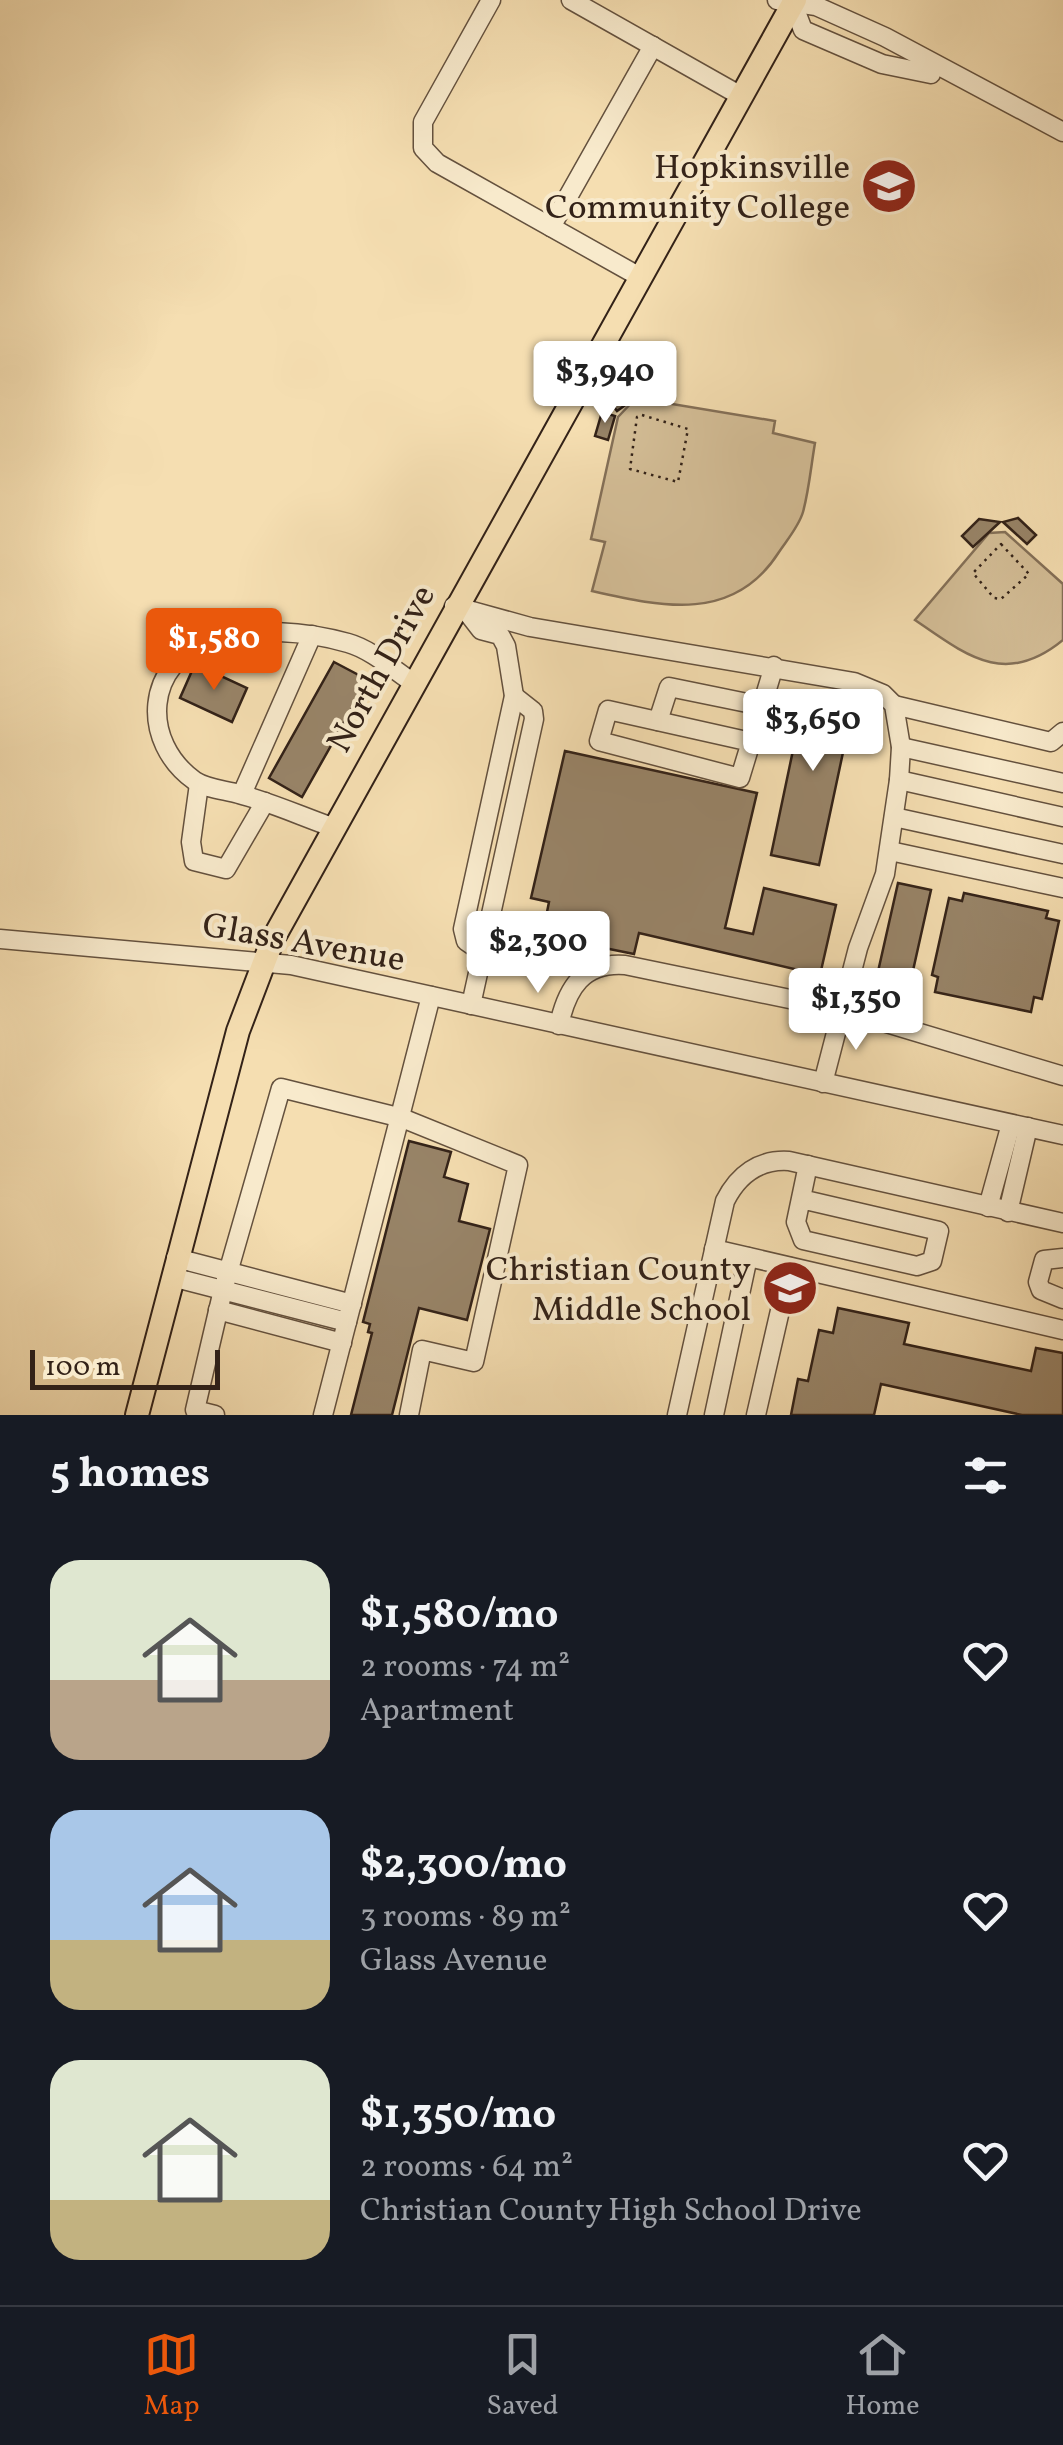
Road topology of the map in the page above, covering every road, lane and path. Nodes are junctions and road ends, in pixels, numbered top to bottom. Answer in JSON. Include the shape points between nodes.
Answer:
{"nodes":[{"id":1,"x":491,"y":0,"type":"edge"},
{"id":2,"x":571,"y":0,"type":"edge"},
{"id":3,"x":788,"y":1,"type":"edge"},
{"id":4,"x":654,"y":46,"type":"junction"},
{"id":5,"x":741,"y":96,"type":"junction"},
{"id":6,"x":1001,"y":100,"type":"junction"},
{"id":7,"x":1063,"y":132,"type":"edge"},
{"id":8,"x":551,"y":228,"type":"junction"},
{"id":9,"x":640,"y":277,"type":"junction"},
{"id":10,"x":637,"y":418,"type":"joint"},
{"id":11,"x":997,"y":546,"type":"joint"},
{"id":12,"x":461,"y":609,"type":"junction"},
{"id":13,"x":312,"y":635,"type":"junction"},
{"id":14,"x":774,"y":666,"type":"junction"},
{"id":15,"x":412,"y":682,"type":"junction"},
{"id":16,"x":762,"y":706,"type":"junction"},
{"id":17,"x":894,"y":706,"type":"junction"},
{"id":18,"x":658,"y":722,"type":"junction"},
{"id":19,"x":1063,"y":732,"type":"edge"},
{"id":20,"x":751,"y":742,"type":"junction"},
{"id":21,"x":900,"y":747,"type":"junction"},
{"id":22,"x":899,"y":780,"type":"junction"},
{"id":23,"x":1063,"y":783,"type":"edge"},
{"id":24,"x":199,"y":784,"type":"junction"},
{"id":25,"x":242,"y":794,"type":"junction"},
{"id":26,"x":265,"y":802,"type":"junction"},
{"id":27,"x":894,"y":817,"type":"junction"},
{"id":28,"x":1063,"y":818,"type":"edge"},
{"id":29,"x":332,"y":827,"type":"junction"},
{"id":30,"x":890,"y":851,"type":"junction"},
{"id":31,"x":1063,"y":854,"type":"edge"},
{"id":32,"x":1063,"y":888,"type":"edge"},
{"id":33,"x":0,"y":939,"type":"edge"},
{"id":34,"x":264,"y":961,"type":"junction"},
{"id":35,"x":431,"y":996,"type":"junction"},
{"id":36,"x":471,"y":1005,"type":"junction"},
{"id":37,"x":842,"y":1010,"type":"junction"},
{"id":38,"x":560,"y":1025,"type":"junction"},
{"id":39,"x":1063,"y":1076,"type":"edge"},
{"id":40,"x":824,"y":1084,"type":"junction"},
{"id":41,"x":402,"y":1118,"type":"junction"},
{"id":42,"x":1020,"y":1126,"type":"junction"},
{"id":43,"x":1063,"y":1135,"type":"edge"},
{"id":44,"x":808,"y":1165,"type":"junction"},
{"id":45,"x":801,"y":1199,"type":"junction"},
{"id":46,"x":988,"y":1207,"type":"junction"},
{"id":47,"x":1008,"y":1212,"type":"junction"},
{"id":48,"x":1063,"y":1223,"type":"edge"},
{"id":49,"x":714,"y":1250,"type":"junction"},
{"id":50,"x":748,"y":1258,"type":"junction"},
{"id":51,"x":1063,"y":1258,"type":"edge"},
{"id":52,"x":174,"y":1267,"type":"junction"},
{"id":53,"x":790,"y":1267,"type":"junction"},
{"id":54,"x":225,"y":1281,"type":"junction"},
{"id":55,"x":1063,"y":1299,"type":"edge"},
{"id":56,"x":218,"y":1310,"type":"junction"},
{"id":57,"x":349,"y":1313,"type":"junction"},
{"id":58,"x":1063,"y":1330,"type":"edge"},
{"id":59,"x":342,"y":1343,"type":"junction"},
{"id":60,"x":682,"y":1414,"type":"edge"},
{"id":61,"x":137,"y":1415,"type":"edge"},
{"id":62,"x":215,"y":1415,"type":"edge"},
{"id":63,"x":323,"y":1415,"type":"edge"},
{"id":64,"x":409,"y":1415,"type":"edge"},
{"id":65,"x":714,"y":1415,"type":"edge"},
{"id":66,"x":756,"y":1415,"type":"edge"}],
"edges":[{"from":1,"to":8,"type":"street","via":[[428,113],[420,140],[437,162]]},
{"from":2,"to":4,"type":"street"},
{"from":3,"to":5,"type":"main road","name":"North Drive"},
{"from":3,"to":6,"type":"street","via":[[816,6],[885,37]]},
{"from":3,"to":6,"type":"street","via":[[804,30],[882,64],[922,70]]},
{"from":4,"to":5,"type":"street"},
{"from":4,"to":8,"type":"street"},
{"from":5,"to":9,"type":"main road","name":"North Drive"},
{"from":6,"to":7,"type":"street"},
{"from":8,"to":9,"type":"street"},
{"from":9,"to":12,"type":"main road","name":"North Drive"},
{"from":10,"to":10,"type":"path","via":[[630,469],[678,482],[688,428]]},
{"from":11,"to":11,"type":"path","via":[[972,573],[1001,599],[1029,574],[1006,546]]},
{"from":12,"to":14,"type":"street"},
{"from":12,"to":15,"type":"main road","name":"North Drive"},
{"from":12,"to":36,"type":"street","via":[[481,630],[500,636],[514,696],[463,929],[482,952]]},
{"from":13,"to":15,"type":"street","via":[[352,644]]},
{"from":13,"to":24,"type":"street","via":[[262,632],[214,639],[188,650],[166,673],[154,704],[158,734],[172,761]]},
{"from":13,"to":25,"type":"street"},
{"from":14,"to":16,"type":"street"},
{"from":14,"to":17,"type":"street","via":[[875,689]]},
{"from":15,"to":29,"type":"main road","name":"North Drive"},
{"from":16,"to":18,"type":"street","via":[[669,687]]},
{"from":16,"to":20,"type":"street"},
{"from":17,"to":19,"type":"street","via":[[1051,742]]},
{"from":17,"to":21,"type":"street"},
{"from":18,"to":20,"type":"street"},
{"from":18,"to":20,"type":"street","via":[[608,710],[599,742],[740,778]]},
{"from":21,"to":22,"type":"street"},
{"from":21,"to":23,"type":"street"},
{"from":22,"to":27,"type":"street"},
{"from":22,"to":28,"type":"street"},
{"from":24,"to":25,"type":"street"},
{"from":24,"to":26,"type":"street","via":[[194,861],[226,869]]},
{"from":25,"to":26,"type":"street"},
{"from":26,"to":29,"type":"street"},
{"from":27,"to":30,"type":"street"},
{"from":27,"to":31,"type":"street"},
{"from":29,"to":34,"type":"main road","name":"North Drive"},
{"from":30,"to":32,"type":"street"},
{"from":30,"to":37,"type":"street"},
{"from":33,"to":34,"type":"street","name":"Glass Avenue"},
{"from":34,"to":35,"type":"street","name":"Glass Avenue"},
{"from":34,"to":52,"type":"main road","name":"North Drive","via":[[238,1031]]},
{"from":35,"to":36,"type":"street","name":"Glass Avenue"},
{"from":35,"to":41,"type":"street"},
{"from":36,"to":38,"type":"street","name":"Glass Avenue"},
{"from":37,"to":38,"type":"street","via":[[615,964],[576,982]]},
{"from":37,"to":39,"type":"street"},
{"from":37,"to":40,"type":"street"},
{"from":38,"to":40,"type":"street","name":"Glass Avenue"},
{"from":40,"to":42,"type":"street","name":"Glass Avenue"},
{"from":41,"to":54,"type":"street","via":[[281,1088]]},
{"from":41,"to":57,"type":"street"},
{"from":41,"to":64,"type":"street","via":[[518,1165],[474,1362],[422,1350]]},
{"from":42,"to":43,"type":"street","name":"Glass Avenue"},
{"from":42,"to":46,"type":"street"},
{"from":42,"to":47,"type":"street"},
{"from":44,"to":45,"type":"street"},
{"from":44,"to":46,"type":"street"},
{"from":44,"to":49,"type":"street","via":[[775,1160],[743,1175],[725,1201]]},
{"from":45,"to":45,"type":"street","via":[[796,1222],[803,1240],[917,1266],[932,1261],[939,1231]]},
{"from":46,"to":47,"type":"street"},
{"from":47,"to":48,"type":"street"},
{"from":49,"to":50,"type":"street"},
{"from":49,"to":60,"type":"street"},
{"from":50,"to":53,"type":"street"},
{"from":50,"to":65,"type":"street"},
{"from":51,"to":55,"type":"street","via":[[1044,1260],[1038,1282]]},
{"from":52,"to":54,"type":"street"},
{"from":52,"to":61,"type":"main road","name":"North Drive"},
{"from":53,"to":58,"type":"street"},
{"from":53,"to":66,"type":"street"},
{"from":54,"to":56,"type":"street"},
{"from":54,"to":57,"type":"street"},
{"from":56,"to":59,"type":"street"},
{"from":56,"to":62,"type":"street","via":[[195,1410]]},
{"from":57,"to":59,"type":"street"},
{"from":59,"to":63,"type":"street"}]}
